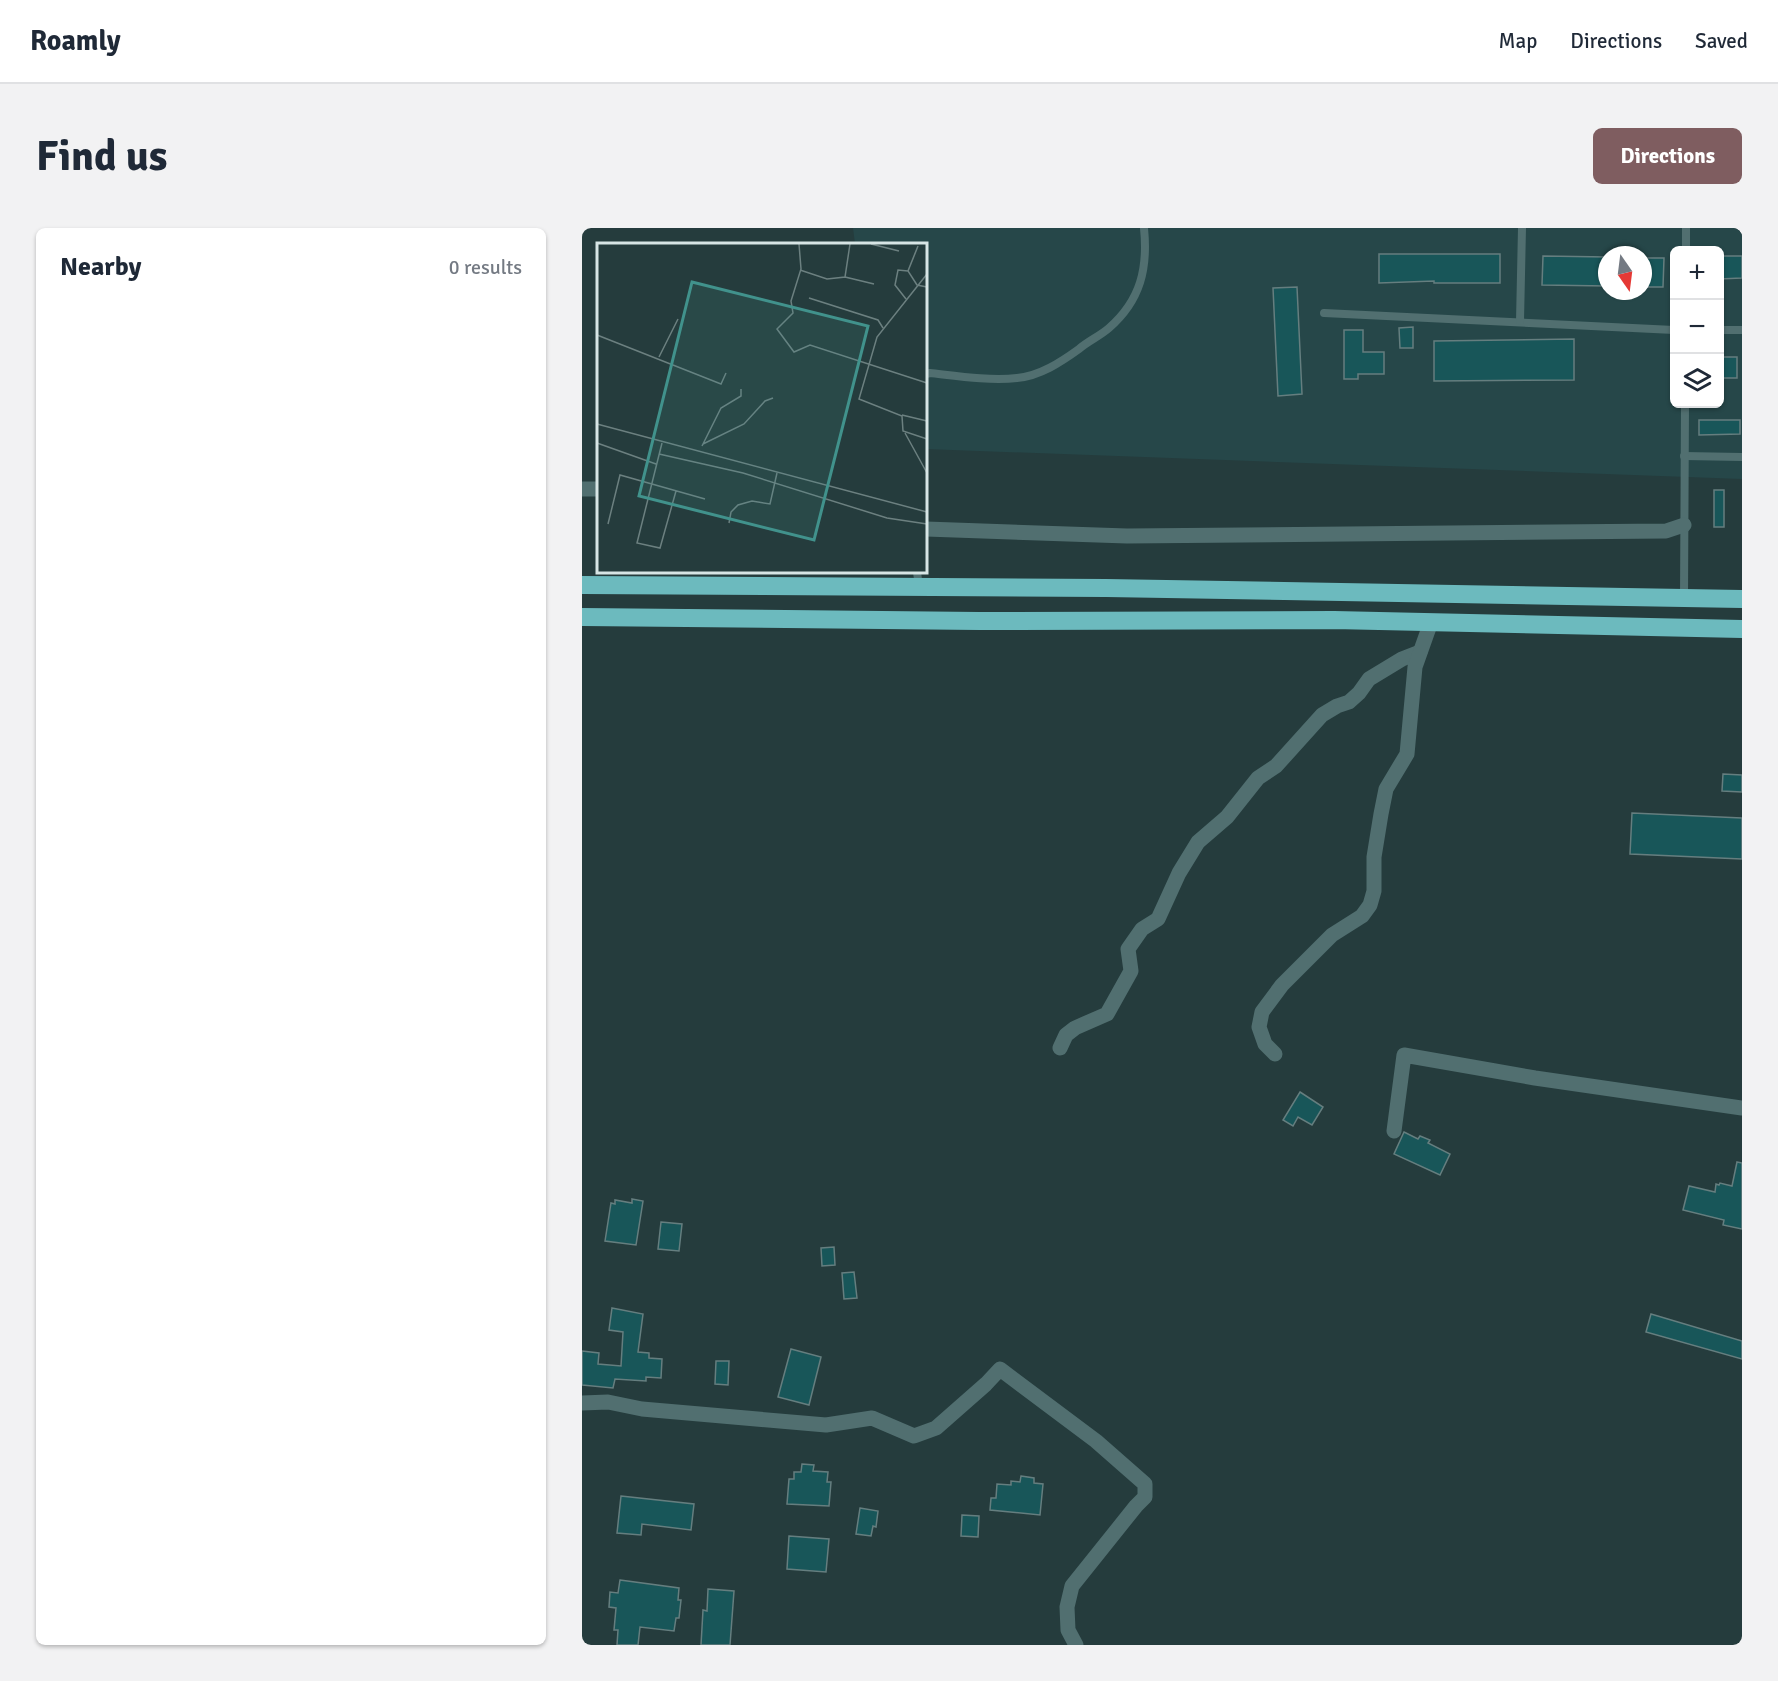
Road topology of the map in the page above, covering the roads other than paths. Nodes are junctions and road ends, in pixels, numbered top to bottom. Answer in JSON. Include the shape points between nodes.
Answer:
{"nodes":[{"id":1,"x":1144,"y":228,"type":"edge"},
{"id":2,"x":1522,"y":228,"type":"edge"},
{"id":3,"x":1686,"y":228,"type":"edge"},
{"id":4,"x":1686,"y":246,"type":"edge"},
{"id":5,"x":1324,"y":313,"type":"dead end"},
{"id":6,"x":1520,"y":321,"type":"junction"},
{"id":7,"x":1670,"y":330,"type":"edge"},
{"id":8,"x":1724,"y":330,"type":"edge"},
{"id":9,"x":1742,"y":330,"type":"edge"},
{"id":10,"x":927,"y":374,"type":"edge"},
{"id":11,"x":1685,"y":408,"type":"edge"},
{"id":12,"x":1684,"y":456,"type":"junction"},
{"id":13,"x":1742,"y":458,"type":"edge"},
{"id":14,"x":1684,"y":525,"type":"junction"},
{"id":15,"x":927,"y":529,"type":"edge"},
{"id":16,"x":918,"y":580,"type":"edge"},
{"id":17,"x":582,"y":585,"type":"edge"},
{"id":18,"x":1684,"y":598,"type":"junction"},
{"id":19,"x":1742,"y":599,"type":"edge"},
{"id":20,"x":582,"y":617,"type":"edge"},
{"id":21,"x":1431,"y":622,"type":"junction"},
{"id":22,"x":1742,"y":629,"type":"edge"},
{"id":23,"x":1420,"y":652,"type":"junction"},
{"id":24,"x":1060,"y":1048,"type":"dead end"},
{"id":25,"x":1275,"y":1054,"type":"dead end"},
{"id":26,"x":1742,"y":1108,"type":"edge"},
{"id":27,"x":1394,"y":1131,"type":"dead end"},
{"id":28,"x":582,"y":1403,"type":"edge"},
{"id":29,"x":1076,"y":1645,"type":"edge"}],
"edges":[{"from":1,"to":10,"type":"lane","via":[[1145,264],[1136,294],[1109,328],[1066,358],[1046,370],[1017,379]]},
{"from":2,"to":6,"type":"lane"},
{"from":3,"to":4,"type":"lane"},
{"from":5,"to":6,"type":"lane"},
{"from":6,"to":7,"type":"lane"},
{"from":8,"to":9,"type":"lane"},
{"from":11,"to":12,"type":"lane"},
{"from":12,"to":13,"type":"lane"},
{"from":12,"to":14,"type":"lane"},
{"from":14,"to":15,"type":"street","via":[[1666,531],[1127,536]]},
{"from":14,"to":18,"type":"lane"},
{"from":16,"to":17,"type":"highway"},
{"from":16,"to":18,"type":"highway","via":[[1106,588]]},
{"from":18,"to":19,"type":"highway"},
{"from":20,"to":21,"type":"highway"},
{"from":21,"to":22,"type":"highway"},
{"from":21,"to":23,"type":"street"},
{"from":23,"to":24,"type":"street","via":[[1369,679],[1349,702],[1322,715],[1198,842],[1158,919],[1142,928],[1128,949],[1131,971],[1107,1014],[1075,1028]]},
{"from":23,"to":25,"type":"street","via":[[1415,667],[1407,754],[1386,789],[1381,814],[1371,905],[1362,916],[1332,935],[1262,1012],[1259,1027],[1265,1044]]},
{"from":26,"to":27,"type":"street","via":[[1404,1055]]},
{"from":28,"to":29,"type":"street","via":[[608,1402],[642,1409],[826,1425],[872,1418],[914,1436],[936,1428],[1000,1369],[1096,1441],[1145,1484],[1145,1497],[1072,1586],[1067,1607],[1068,1630]]}]}
